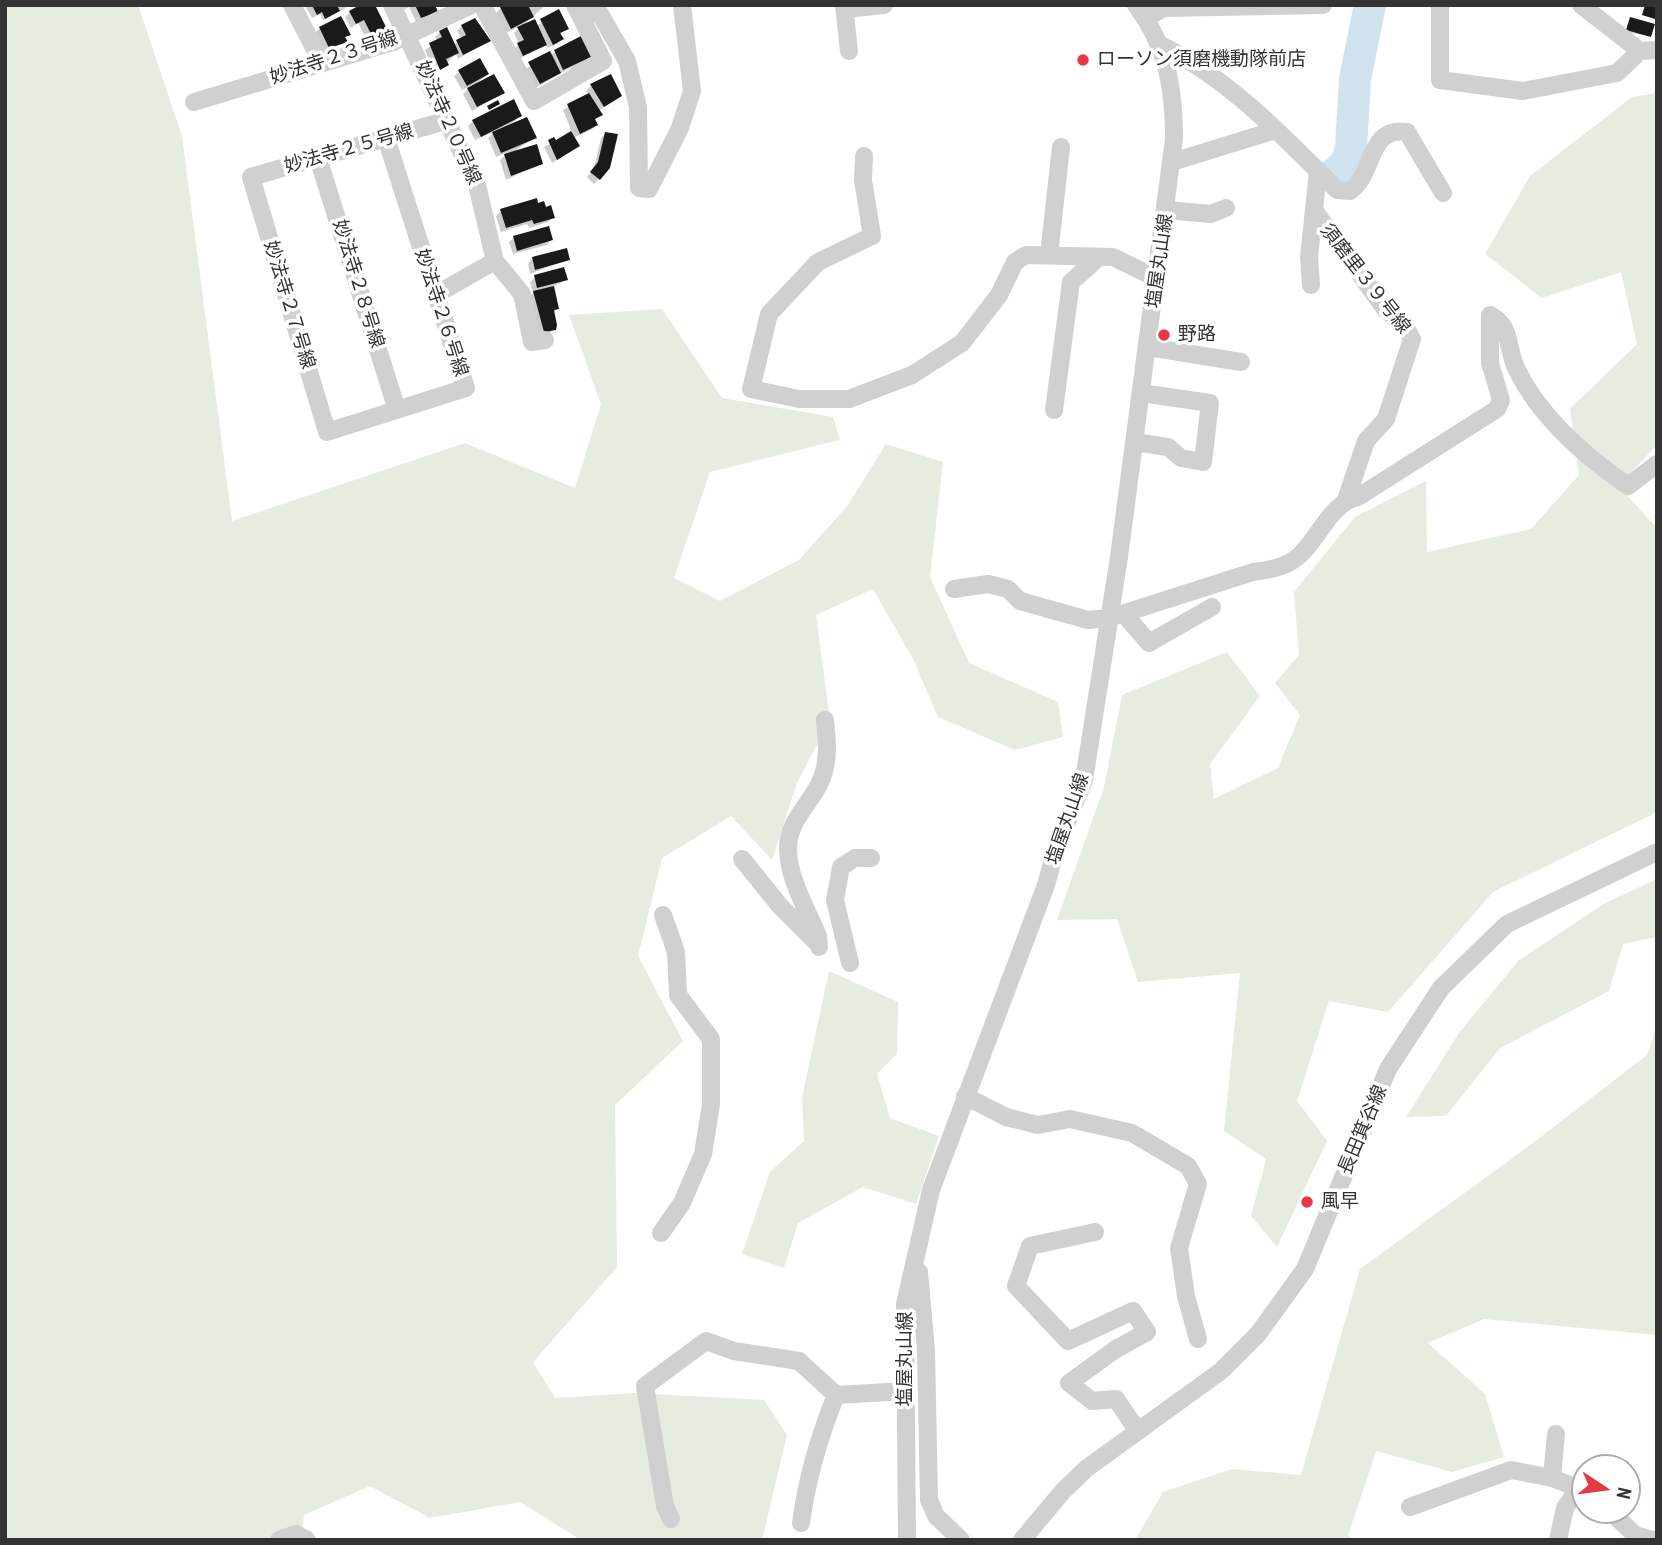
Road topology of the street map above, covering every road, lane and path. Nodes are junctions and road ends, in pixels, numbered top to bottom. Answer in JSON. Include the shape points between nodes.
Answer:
{"nodes":[{"id":1,"x":292,"y":5,"type":"edge"},
{"id":2,"x":393,"y":5,"type":"edge"},
{"id":3,"x":471,"y":5,"type":"edge"},
{"id":4,"x":482,"y":5,"type":"edge"},
{"id":5,"x":682,"y":5,"type":"edge"},
{"id":6,"x":884,"y":5,"type":"edge"},
{"id":7,"x":1323,"y":5,"type":"edge"},
{"id":8,"x":1440,"y":5,"type":"edge"},
{"id":9,"x":1580,"y":5,"type":"edge"},
{"id":10,"x":844,"y":7,"type":"edge"},
{"id":11,"x":1164,"y":7,"type":"edge"},
{"id":12,"x":577,"y":9,"type":"edge"},
{"id":13,"x":1141,"y":12,"type":"edge"},
{"id":14,"x":408,"y":34,"type":"junction"},
{"id":15,"x":1161,"y":45,"type":"junction"},
{"id":16,"x":849,"y":51,"type":"dead end"},
{"id":17,"x":1648,"y":51,"type":"edge"},
{"id":18,"x":322,"y":63,"type":"junction"},
{"id":19,"x":194,"y":102,"type":"dead end"},
{"id":20,"x":447,"y":120,"type":"junction"},
{"id":21,"x":1276,"y":130,"type":"junction"},
{"id":22,"x":386,"y":138,"type":"junction"},
{"id":23,"x":1061,"y":147,"type":"dead end"},
{"id":24,"x":864,"y":156,"type":"dead end"},
{"id":25,"x":318,"y":158,"type":"junction"},
{"id":26,"x":1172,"y":162,"type":"junction"},
{"id":27,"x":1318,"y":170,"type":"junction"},
{"id":28,"x":251,"y":177,"type":"joint"},
{"id":29,"x":1443,"y":192,"type":"dead end"},
{"id":30,"x":1226,"y":208,"type":"dead end"},
{"id":31,"x":1167,"y":210,"type":"junction"},
{"id":32,"x":1314,"y":210,"type":"junction"},
{"id":33,"x":1049,"y":256,"type":"junction"},
{"id":34,"x":1099,"y":257,"type":"junction"},
{"id":35,"x":495,"y":261,"type":"junction"},
{"id":36,"x":1158,"y":279,"type":"junction"},
{"id":37,"x":1311,"y":285,"type":"dead end"},
{"id":38,"x":435,"y":295,"type":"junction"},
{"id":39,"x":545,"y":340,"type":"dead end"},
{"id":40,"x":1148,"y":347,"type":"junction"},
{"id":41,"x":1241,"y":362,"type":"dead end"},
{"id":42,"x":1141,"y":393,"type":"junction"},
{"id":43,"x":397,"y":410,"type":"junction"},
{"id":44,"x":1054,"y":410,"type":"dead end"},
{"id":45,"x":327,"y":432,"type":"joint"},
{"id":46,"x":1134,"y":442,"type":"junction"},
{"id":47,"x":1657,"y":464,"type":"edge"},
{"id":48,"x":1346,"y":500,"type":"junction"},
{"id":49,"x":954,"y":589,"type":"dead end"},
{"id":50,"x":1212,"y":607,"type":"dead end"},
{"id":51,"x":1116,"y":616,"type":"junction"},
{"id":52,"x":825,"y":720,"type":"dead end"},
{"id":53,"x":1657,"y":852,"type":"edge"},
{"id":54,"x":871,"y":858,"type":"dead end"},
{"id":55,"x":742,"y":859,"type":"dead end"},
{"id":56,"x":663,"y":915,"type":"dead end"},
{"id":57,"x":850,"y":963,"type":"dead end"},
{"id":58,"x":965,"y":1096,"type":"junction"},
{"id":59,"x":1095,"y":1232,"type":"dead end"},
{"id":60,"x":661,"y":1233,"type":"dead end"},
{"id":61,"x":917,"y":1259,"type":"junction"},
{"id":62,"x":1198,"y":1339,"type":"dead end"},
{"id":63,"x":906,"y":1391,"type":"junction"},
{"id":64,"x":836,"y":1395,"type":"junction"},
{"id":65,"x":1137,"y":1430,"type":"junction"},
{"id":66,"x":1556,"y":1434,"type":"dead end"},
{"id":67,"x":1552,"y":1478,"type":"junction"},
{"id":68,"x":1571,"y":1486,"type":"edge"},
{"id":69,"x":1571,"y":1502,"type":"edge"},
{"id":70,"x":1410,"y":1507,"type":"dead end"},
{"id":71,"x":671,"y":1519,"type":"dead end"},
{"id":72,"x":802,"y":1523,"type":"dead end"},
{"id":73,"x":1624,"y":1524,"type":"edge"},
{"id":74,"x":279,"y":1540,"type":"edge"},
{"id":75,"x":307,"y":1540,"type":"edge"},
{"id":76,"x":907,"y":1540,"type":"edge"},
{"id":77,"x":961,"y":1540,"type":"edge"},
{"id":78,"x":1022,"y":1540,"type":"edge"},
{"id":79,"x":1558,"y":1540,"type":"edge"},
{"id":80,"x":1652,"y":1540,"type":"edge"}],
"edges":[{"from":1,"to":18,"type":"street"},
{"from":2,"to":14,"type":"street","name":"妙法寺２０号線"},
{"from":3,"to":14,"type":"street","name":"妙法寺２３号線"},
{"from":4,"to":12,"type":"street","via":[[534,101],[603,61]]},
{"from":5,"to":12,"type":"street","via":[[692,90],[680,128],[649,189],[639,188],[638,107],[627,61],[600,14]]},
{"from":6,"to":10,"type":"street"},
{"from":7,"to":11,"type":"street"},
{"from":8,"to":17,"type":"street","via":[[1440,80],[1523,91],[1617,73]]},
{"from":9,"to":17,"type":"street"},
{"from":10,"to":16,"type":"street"},
{"from":11,"to":13,"type":"street"},
{"from":13,"to":15,"type":"street","name":"塩屋丸山線"},
{"from":14,"to":18,"type":"street","name":"妙法寺２３号線"},
{"from":14,"to":20,"type":"street","name":"妙法寺２０号線"},
{"from":15,"to":21,"type":"street","via":[[1195,62]]},
{"from":15,"to":26,"type":"street","name":"塩屋丸山線","via":[[1174,99]]},
{"from":18,"to":19,"type":"street","name":"妙法寺２３号線"},
{"from":20,"to":22,"type":"street","name":"妙法寺２５号線"},
{"from":20,"to":35,"type":"street","name":"妙法寺２０号線","via":[[477,185]]},
{"from":21,"to":26,"type":"street"},
{"from":21,"to":27,"type":"street"},
{"from":22,"to":25,"type":"street","name":"妙法寺２５号線"},
{"from":22,"to":38,"type":"street","name":"妙法寺２６号線"},
{"from":23,"to":33,"type":"street"},
{"from":24,"to":33,"type":"street","via":[[872,236],[818,262],[769,314],[751,389],[799,399],[849,399],[912,375],[962,344],[999,295],[1016,262],[1026,255]]},
{"from":25,"to":28,"type":"street","name":"妙法寺２５号線"},
{"from":25,"to":43,"type":"street","name":"妙法寺２８号線"},
{"from":26,"to":31,"type":"street","name":"塩屋丸山線"},
{"from":27,"to":29,"type":"street","via":[[1336,190],[1350,191],[1361,184],[1383,135],[1407,131]]},
{"from":27,"to":32,"type":"street","name":"須磨里３９号線"},
{"from":28,"to":45,"type":"street","name":"妙法寺２７号線"},
{"from":30,"to":31,"type":"street","via":[[1211,215]]},
{"from":31,"to":36,"type":"street","name":"塩屋丸山線"},
{"from":32,"to":37,"type":"street"},
{"from":32,"to":48,"type":"street","name":"須磨里３９号線","via":[[1412,340],[1386,419],[1366,442]]},
{"from":33,"to":34,"type":"street"},
{"from":34,"to":36,"type":"street","via":[[1113,257]]},
{"from":34,"to":44,"type":"street","via":[[1071,282]]},
{"from":35,"to":38,"type":"street"},
{"from":35,"to":39,"type":"street","via":[[522,294],[532,342]]},
{"from":36,"to":40,"type":"street","name":"塩屋丸山線"},
{"from":38,"to":43,"type":"street","name":"妙法寺２６号線","via":[[466,388]]},
{"from":40,"to":41,"type":"street"},
{"from":40,"to":42,"type":"street","name":"塩屋丸山線"},
{"from":42,"to":46,"type":"street","name":"塩屋丸山線"},
{"from":42,"to":46,"type":"street","via":[[1210,403],[1203,462],[1181,458],[1168,447]]},
{"from":43,"to":45,"type":"street","name":"妙法寺２６号線"},
{"from":46,"to":51,"type":"street","name":"塩屋丸山線"},
{"from":47,"to":48,"type":"street","via":[[1628,486],[1594,462],[1529,390],[1516,369],[1506,330],[1490,314],[1490,363],[1501,400],[1497,409],[1359,497]]},
{"from":48,"to":51,"type":"street","via":[[1299,556],[1277,569],[1253,572]]},
{"from":49,"to":51,"type":"street","via":[[988,584],[1008,589],[1020,601],[1088,620]]},
{"from":50,"to":51,"type":"street","via":[[1149,643]]},
{"from":51,"to":58,"type":"street","name":"塩屋丸山線","via":[[1079,797]]},
{"from":52,"to":55,"type":"street","via":[[828,756],[821,780],[793,822],[788,847],[791,871],[819,947]]},
{"from":53,"to":65,"type":"street","name":"長田箕谷線","via":[[1507,924],[1441,988],[1388,1069],[1305,1269],[1244,1351]]},
{"from":54,"to":57,"type":"street","via":[[855,858],[841,867],[835,900]]},
{"from":56,"to":60,"type":"street","via":[[676,952],[678,995],[711,1039],[711,1104],[703,1154],[682,1203]]},
{"from":58,"to":61,"type":"street","name":"塩屋丸山線","via":[[931,1190]]},
{"from":58,"to":62,"type":"street","via":[[1006,1117],[1038,1125],[1070,1119],[1132,1133],[1188,1166],[1198,1184],[1179,1248]]},
{"from":59,"to":65,"type":"street","via":[[1030,1246],[1016,1286],[1068,1341],[1133,1311],[1147,1332],[1069,1383],[1092,1401],[1115,1399]]},
{"from":61,"to":63,"type":"street","name":"塩屋丸山線","via":[[905,1304]]},
{"from":61,"to":77,"type":"street","via":[[926,1350],[929,1500],[943,1524]]},
{"from":63,"to":64,"type":"street"},
{"from":63,"to":76,"type":"street","name":"塩屋丸山線"},
{"from":64,"to":71,"type":"street","via":[[799,1362],[734,1351],[706,1340],[645,1386]]},
{"from":64,"to":72,"type":"street","via":[[806,1486]]},
{"from":65,"to":78,"type":"street","name":"長田箕谷線","via":[[1063,1491]]},
{"from":66,"to":67,"type":"street"},
{"from":67,"to":68,"type":"street"},
{"from":67,"to":70,"type":"street","via":[[1513,1462],[1480,1484]]},
{"from":69,"to":79,"type":"street","via":[[1565,1508]]},
{"from":73,"to":80,"type":"street","via":[[1635,1535]]},
{"from":74,"to":75,"type":"street","via":[[296,1534]]}]}
